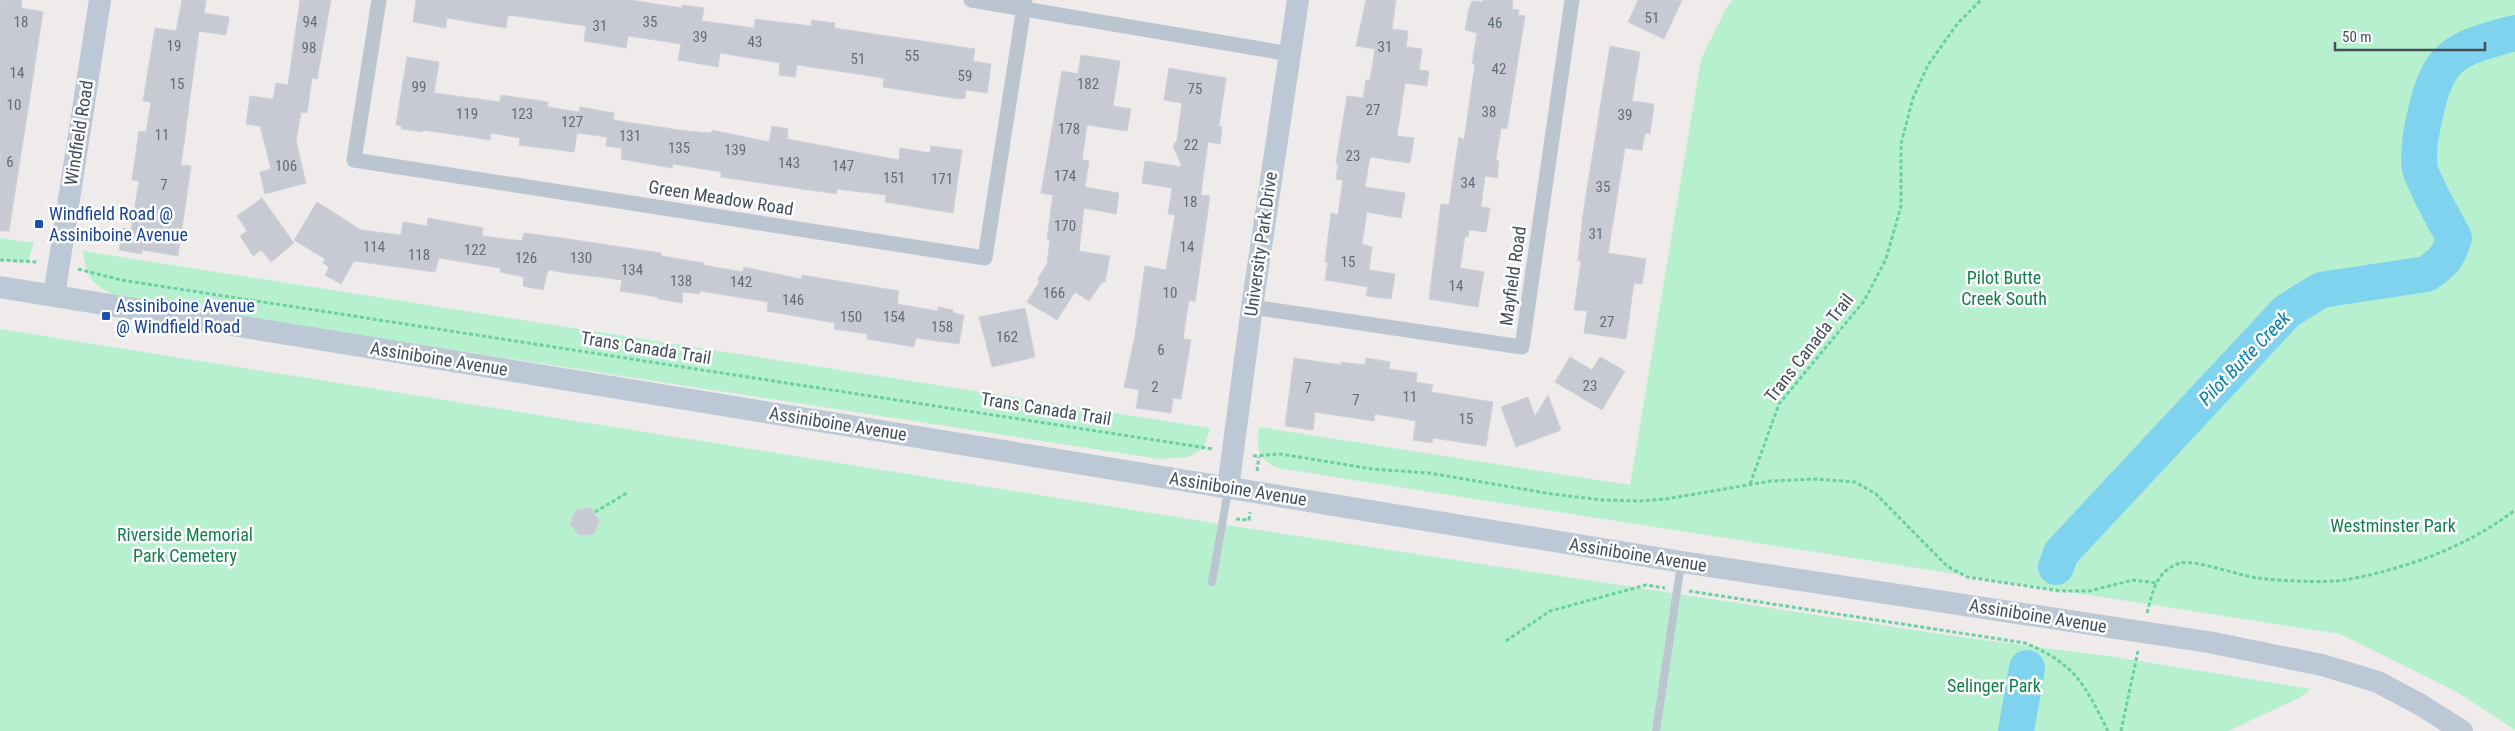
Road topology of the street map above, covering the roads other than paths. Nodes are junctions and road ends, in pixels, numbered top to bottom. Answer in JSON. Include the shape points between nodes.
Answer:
{"nodes":[{"id":1,"x":100,"y":0,"type":"edge"},
{"id":2,"x":379,"y":0,"type":"edge"},
{"id":3,"x":972,"y":0,"type":"edge"},
{"id":4,"x":1298,"y":0,"type":"edge"},
{"id":5,"x":1572,"y":0,"type":"edge"},
{"id":6,"x":1024,"y":4,"type":"edge"},
{"id":7,"x":1290,"y":54,"type":"junction"},
{"id":8,"x":0,"y":287,"type":"edge"},
{"id":9,"x":54,"y":296,"type":"junction"},
{"id":10,"x":1252,"y":306,"type":"junction"},
{"id":11,"x":1228,"y":488,"type":"junction"},
{"id":12,"x":1682,"y":562,"type":"junction"},
{"id":13,"x":1212,"y":582,"type":"dead end"},
{"id":14,"x":1656,"y":731,"type":"edge"},
{"id":15,"x":2462,"y":731,"type":"edge"}],
"edges":[{"from":1,"to":9,"type":"street","name":"Windfield Road"},
{"from":2,"to":6,"type":"street","name":"Green Meadow Road","via":[[354,160],[985,258]]},
{"from":3,"to":6,"type":"street"},
{"from":4,"to":7,"type":"street","name":"University Park Drive"},
{"from":5,"to":10,"type":"street","name":"Mayfield Road","via":[[1522,347]]},
{"from":6,"to":7,"type":"street"},
{"from":7,"to":10,"type":"street","name":"University Park Drive"},
{"from":8,"to":9,"type":"street","name":"Assiniboine Avenue"},
{"from":9,"to":11,"type":"street","name":"Assiniboine Avenue"},
{"from":10,"to":11,"type":"street","name":"University Park Drive"},
{"from":11,"to":12,"type":"street","name":"Assiniboine Avenue"},
{"from":11,"to":13,"type":"lane"},
{"from":12,"to":14,"type":"lane"},
{"from":12,"to":15,"type":"street","name":"Assiniboine Avenue","via":[[2208,642],[2322,665],[2378,682]]}]}
